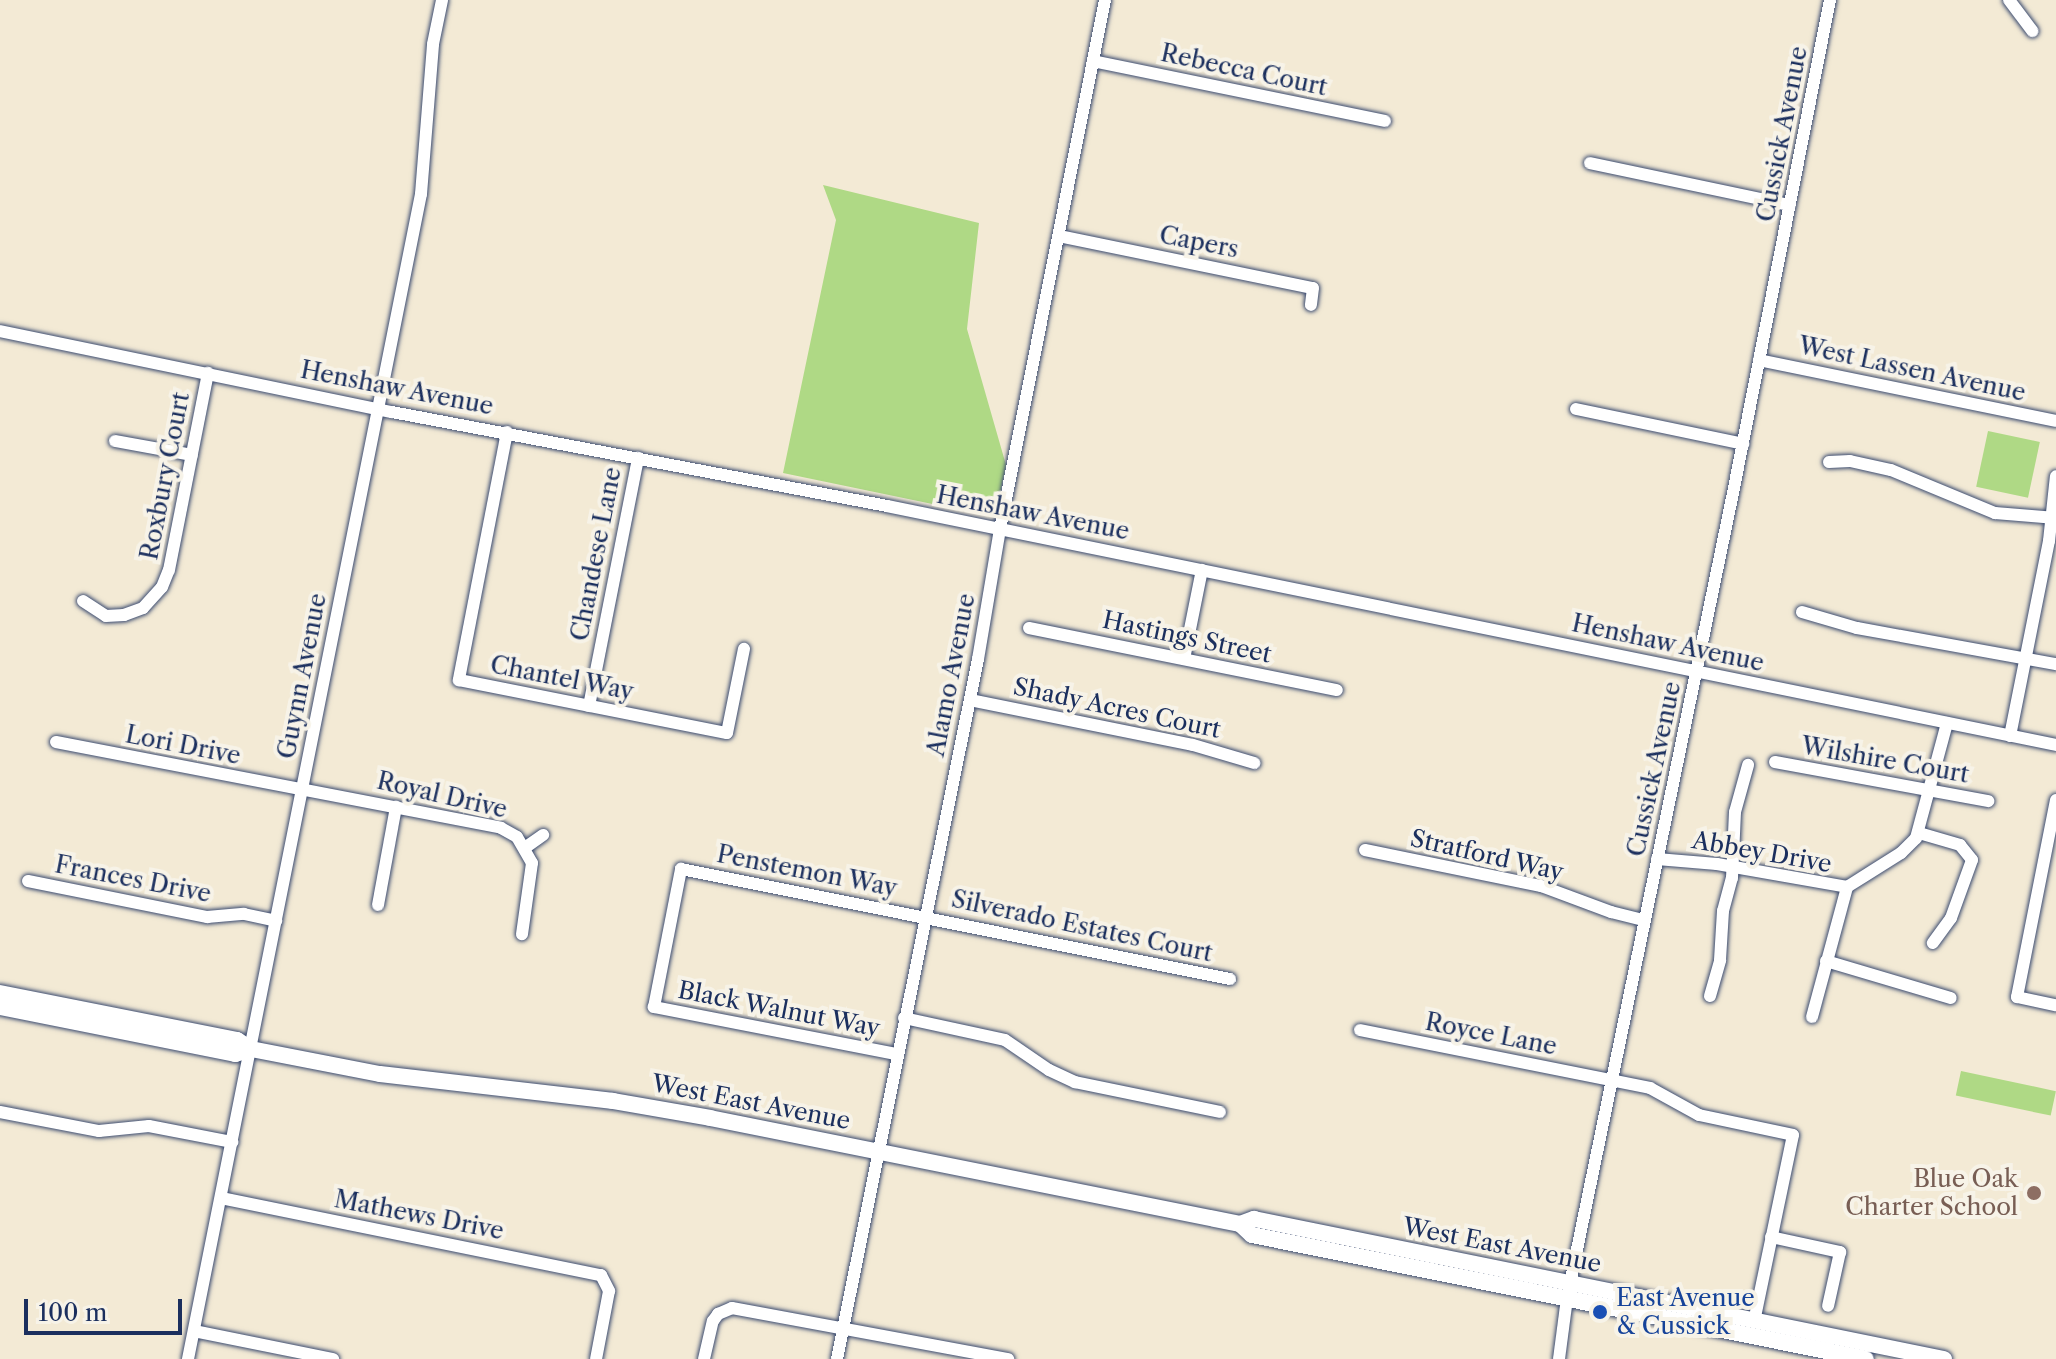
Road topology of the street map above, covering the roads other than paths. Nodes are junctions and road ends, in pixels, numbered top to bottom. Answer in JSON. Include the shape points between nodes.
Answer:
{"nodes":[{"id":1,"x":442,"y":0,"type":"edge"},
{"id":2,"x":1105,"y":0,"type":"edge"},
{"id":3,"x":1830,"y":0,"type":"edge"},
{"id":4,"x":2009,"y":0,"type":"edge"},
{"id":5,"x":2032,"y":31,"type":"dead end"},
{"id":6,"x":1093,"y":61,"type":"junction"},
{"id":7,"x":1385,"y":121,"type":"dead end"},
{"id":8,"x":1590,"y":163,"type":"dead end"},
{"id":9,"x":1790,"y":205,"type":"junction"},
{"id":10,"x":1059,"y":236,"type":"junction"},
{"id":11,"x":1311,"y":305,"type":"dead end"},
{"id":12,"x":0,"y":331,"type":"edge"},
{"id":13,"x":1759,"y":360,"type":"junction"},
{"id":14,"x":208,"y":373,"type":"junction"},
{"id":15,"x":377,"y":407,"type":"junction"},
{"id":16,"x":1576,"y":409,"type":"dead end"},
{"id":17,"x":2056,"y":421,"type":"edge"},
{"id":18,"x":507,"y":432,"type":"junction"},
{"id":19,"x":115,"y":441,"type":"dead end"},
{"id":20,"x":1743,"y":444,"type":"junction"},
{"id":21,"x":192,"y":455,"type":"junction"},
{"id":22,"x":638,"y":458,"type":"junction"},
{"id":23,"x":1829,"y":462,"type":"dead end"},
{"id":24,"x":2056,"y":476,"type":"edge"},
{"id":25,"x":2053,"y":518,"type":"edge"},
{"id":26,"x":1000,"y":529,"type":"junction"},
{"id":27,"x":1202,"y":570,"type":"junction"},
{"id":28,"x":83,"y":601,"type":"dead end"},
{"id":29,"x":1802,"y":612,"type":"dead end"},
{"id":30,"x":1029,"y":628,"type":"dead end"},
{"id":31,"x":744,"y":649,"type":"dead end"},
{"id":32,"x":1184,"y":659,"type":"junction"},
{"id":33,"x":2028,"y":659,"type":"junction"},
{"id":34,"x":2056,"y":664,"type":"edge"},
{"id":35,"x":1697,"y":671,"type":"junction"},
{"id":36,"x":1337,"y":690,"type":"dead end"},
{"id":37,"x":970,"y":700,"type":"junction"},
{"id":38,"x":589,"y":706,"type":"junction"},
{"id":39,"x":1947,"y":723,"type":"junction"},
{"id":40,"x":2010,"y":736,"type":"junction"},
{"id":41,"x":56,"y":742,"type":"dead end"},
{"id":42,"x":2056,"y":745,"type":"edge"},
{"id":43,"x":1775,"y":762,"type":"dead end"},
{"id":44,"x":1254,"y":763,"type":"dead end"},
{"id":45,"x":1748,"y":765,"type":"dead end"},
{"id":46,"x":302,"y":788,"type":"junction"},
{"id":47,"x":1928,"y":791,"type":"junction"},
{"id":48,"x":2056,"y":800,"type":"edge"},
{"id":49,"x":1988,"y":801,"type":"dead end"},
{"id":50,"x":396,"y":807,"type":"junction"},
{"id":51,"x":1919,"y":833,"type":"junction"},
{"id":52,"x":543,"y":835,"type":"dead end"},
{"id":53,"x":526,"y":847,"type":"junction"},
{"id":54,"x":1365,"y":850,"type":"dead end"},
{"id":55,"x":1657,"y":859,"type":"junction"},
{"id":56,"x":1732,"y":866,"type":"junction"},
{"id":57,"x":2042,"y":874,"type":"junction"},
{"id":58,"x":2056,"y":877,"type":"edge"},
{"id":59,"x":28,"y":881,"type":"dead end"},
{"id":60,"x":1847,"y":887,"type":"junction"},
{"id":61,"x":378,"y":905,"type":"dead end"},
{"id":62,"x":924,"y":916,"type":"junction"},
{"id":63,"x":1644,"y":920,"type":"junction"},
{"id":64,"x":276,"y":921,"type":"junction"},
{"id":65,"x":522,"y":934,"type":"dead end"},
{"id":66,"x":1933,"y":943,"type":"dead end"},
{"id":67,"x":1826,"y":961,"type":"junction"},
{"id":68,"x":1230,"y":979,"type":"dead end"},
{"id":69,"x":0,"y":993,"type":"edge"},
{"id":70,"x":1710,"y":996,"type":"dead end"},
{"id":71,"x":1951,"y":998,"type":"dead end"},
{"id":72,"x":2056,"y":1005,"type":"edge"},
{"id":73,"x":0,"y":1007,"type":"edge"},
{"id":74,"x":654,"y":1007,"type":"joint"},
{"id":75,"x":1812,"y":1017,"type":"dead end"},
{"id":76,"x":904,"y":1018,"type":"junction"},
{"id":77,"x":1360,"y":1030,"type":"dead end"},
{"id":78,"x":251,"y":1049,"type":"junction"},
{"id":79,"x":896,"y":1054,"type":"junction"},
{"id":80,"x":1613,"y":1082,"type":"junction"},
{"id":81,"x":0,"y":1112,"type":"edge"},
{"id":82,"x":1220,"y":1112,"type":"dead end"},
{"id":83,"x":232,"y":1142,"type":"junction"},
{"id":84,"x":877,"y":1151,"type":"junction"},
{"id":85,"x":221,"y":1198,"type":"junction"},
{"id":86,"x":1771,"y":1237,"type":"junction"},
{"id":87,"x":1568,"y":1291,"type":"junction"},
{"id":88,"x":1828,"y":1306,"type":"dead end"},
{"id":89,"x":1754,"y":1321,"type":"junction"},
{"id":90,"x":843,"y":1327,"type":"junction"},
{"id":91,"x":194,"y":1331,"type":"junction"},
{"id":92,"x":188,"y":1359,"type":"edge"},
{"id":93,"x":333,"y":1359,"type":"edge"},
{"id":94,"x":596,"y":1359,"type":"edge"},
{"id":95,"x":704,"y":1359,"type":"edge"},
{"id":96,"x":837,"y":1359,"type":"edge"},
{"id":97,"x":1008,"y":1359,"type":"edge"},
{"id":98,"x":1559,"y":1359,"type":"edge"},
{"id":99,"x":1866,"y":1359,"type":"edge"},
{"id":100,"x":1944,"y":1359,"type":"edge"}],
"edges":[{"from":1,"to":15,"type":"street","name":"Guynn Avenue","via":[[433,44],[421,194]]},
{"from":2,"to":6,"type":"street","name":"Alamo Avenue"},
{"from":3,"to":9,"type":"street","name":"Cussick Avenue"},
{"from":4,"to":5,"type":"street"},
{"from":6,"to":7,"type":"street","name":"Rebecca Court"},
{"from":6,"to":10,"type":"street","name":"Alamo Avenue"},
{"from":8,"to":9,"type":"street"},
{"from":9,"to":13,"type":"street","name":"Cussick Avenue"},
{"from":10,"to":11,"type":"street","name":"Capers","via":[[1313,288]]},
{"from":10,"to":26,"type":"street","name":"Alamo Avenue"},
{"from":12,"to":14,"type":"street","name":"Henshaw Avenue"},
{"from":13,"to":17,"type":"street","name":"West Lassen Avenue"},
{"from":13,"to":20,"type":"street","name":"Cussick Avenue"},
{"from":14,"to":15,"type":"street","name":"Henshaw Avenue"},
{"from":14,"to":21,"type":"street","name":"Roxbury Court"},
{"from":15,"to":18,"type":"street","name":"Henshaw Avenue"},
{"from":15,"to":46,"type":"street","name":"Guynn Avenue"},
{"from":16,"to":20,"type":"street"},
{"from":18,"to":22,"type":"street","name":"Henshaw Avenue"},
{"from":18,"to":38,"type":"street","name":"Chantel Way","via":[[459,680]]},
{"from":19,"to":21,"type":"street"},
{"from":20,"to":35,"type":"street","name":"Cussick Avenue"},
{"from":21,"to":28,"type":"street","name":"Roxbury Court","via":[[169,570],[158,595],[134,612],[115,616]]},
{"from":22,"to":26,"type":"street","name":"Henshaw Avenue"},
{"from":22,"to":38,"type":"street","name":"Chandese Lane"},
{"from":23,"to":25,"type":"street","via":[[1891,470],[1995,513]]},
{"from":24,"to":25,"type":"street"},
{"from":25,"to":33,"type":"street"},
{"from":26,"to":27,"type":"street","name":"Henshaw Avenue"},
{"from":26,"to":37,"type":"street","name":"Alamo Avenue"},
{"from":27,"to":32,"type":"street"},
{"from":27,"to":35,"type":"street","name":"Henshaw Avenue"},
{"from":29,"to":33,"type":"street","via":[[1857,628]]},
{"from":30,"to":32,"type":"street","name":"Hastings Street"},
{"from":31,"to":38,"type":"street","name":"Chantel Way","via":[[727,733]]},
{"from":32,"to":36,"type":"street","name":"Hastings Street"},
{"from":33,"to":34,"type":"street"},
{"from":33,"to":40,"type":"street"},
{"from":35,"to":39,"type":"street","name":"Henshaw Avenue"},
{"from":35,"to":55,"type":"street","name":"Cussick Avenue"},
{"from":37,"to":44,"type":"street","name":"Shady Acres Court","via":[[1193,745]]},
{"from":37,"to":62,"type":"street","name":"Alamo Avenue"},
{"from":39,"to":40,"type":"street","name":"Henshaw Avenue"},
{"from":39,"to":47,"type":"street"},
{"from":40,"to":42,"type":"street","name":"Henshaw Avenue"},
{"from":41,"to":46,"type":"street","name":"Lori Drive"},
{"from":43,"to":47,"type":"street","name":"Wilshire Court"},
{"from":45,"to":56,"type":"street","via":[[1735,812]]},
{"from":46,"to":50,"type":"street","name":"Royal Drive"},
{"from":46,"to":64,"type":"street","name":"Guynn Avenue"},
{"from":47,"to":49,"type":"street","name":"Wilshire Court"},
{"from":47,"to":51,"type":"street"},
{"from":48,"to":57,"type":"street"},
{"from":50,"to":53,"type":"street","name":"Royal Drive","via":[[501,828]]},
{"from":50,"to":61,"type":"street"},
{"from":51,"to":60,"type":"street","name":"Abbey Drive","via":[[1901,853]]},
{"from":51,"to":66,"type":"street","via":[[1960,845],[1972,860],[1951,918]]},
{"from":52,"to":53,"type":"street"},
{"from":53,"to":65,"type":"street","name":"Royal Drive","via":[[533,873]]},
{"from":54,"to":63,"type":"street","name":"Stratford Way","via":[[1541,886]]},
{"from":55,"to":56,"type":"street","name":"Abbey Drive"},
{"from":55,"to":63,"type":"street","name":"Cussick Avenue"},
{"from":56,"to":60,"type":"street","name":"Abbey Drive"},
{"from":56,"to":70,"type":"street"},
{"from":57,"to":58,"type":"street"},
{"from":57,"to":72,"type":"street","via":[[2017,997]]},
{"from":59,"to":64,"type":"street","name":"Frances Drive","via":[[207,917],[244,914]]},
{"from":60,"to":67,"type":"street"},
{"from":62,"to":68,"type":"street","name":"Silverado Estates Court"},
{"from":62,"to":74,"type":"street","name":"Penstemon Way","via":[[681,869]]},
{"from":62,"to":76,"type":"street","name":"Alamo Avenue"},
{"from":63,"to":80,"type":"street","name":"Cussick Avenue"},
{"from":64,"to":78,"type":"street","name":"Guynn Avenue"},
{"from":67,"to":71,"type":"street"},
{"from":67,"to":75,"type":"street"},
{"from":69,"to":78,"type":"main road","name":"West East Avenue","via":[[237,1040]]},
{"from":73,"to":78,"type":"main road","name":"West East Avenue","via":[[235,1054]]},
{"from":74,"to":79,"type":"street","name":"Black Walnut Way"},
{"from":76,"to":79,"type":"street","name":"Alamo Avenue"},
{"from":76,"to":82,"type":"street","via":[[1005,1040],[1075,1082]]},
{"from":77,"to":80,"type":"street","name":"Royce Lane"},
{"from":78,"to":83,"type":"street","name":"Guynn Avenue"},
{"from":78,"to":84,"type":"main road","name":"West East Avenue","via":[[396,1077],[627,1103]]},
{"from":79,"to":84,"type":"street","name":"Alamo Avenue"},
{"from":80,"to":86,"type":"street","name":"Royce Lane","via":[[1658,1090],[1710,1118],[1793,1135]]},
{"from":80,"to":87,"type":"street","name":"Cussick Avenue"},
{"from":81,"to":83,"type":"street","via":[[99,1131],[149,1126]]},
{"from":83,"to":85,"type":"street","name":"Guynn Avenue"},
{"from":84,"to":87,"type":"main road","name":"West East Avenue","via":[[1240,1224],[1252,1235]]},
{"from":84,"to":90,"type":"street","name":"Alamo Avenue"},
{"from":85,"to":91,"type":"street","name":"Guynn Avenue"},
{"from":85,"to":94,"type":"street","name":"Mathews Drive","via":[[587,1271],[606,1280],[609,1291]]},
{"from":86,"to":88,"type":"street","via":[[1840,1252]]},
{"from":86,"to":89,"type":"street"},
{"from":87,"to":89,"type":"main road","name":"West East Avenue"},
{"from":87,"to":98,"type":"street","name":"Cussick Avenue"},
{"from":87,"to":99,"type":"main road","name":"West East Avenue"},
{"from":89,"to":100,"type":"main road","name":"West East Avenue"},
{"from":90,"to":95,"type":"street","via":[[727,1309],[713,1321]]},
{"from":90,"to":96,"type":"street","name":"Alamo Avenue"},
{"from":90,"to":97,"type":"street"},
{"from":91,"to":92,"type":"street","name":"Guynn Avenue"},
{"from":91,"to":93,"type":"street"}]}
